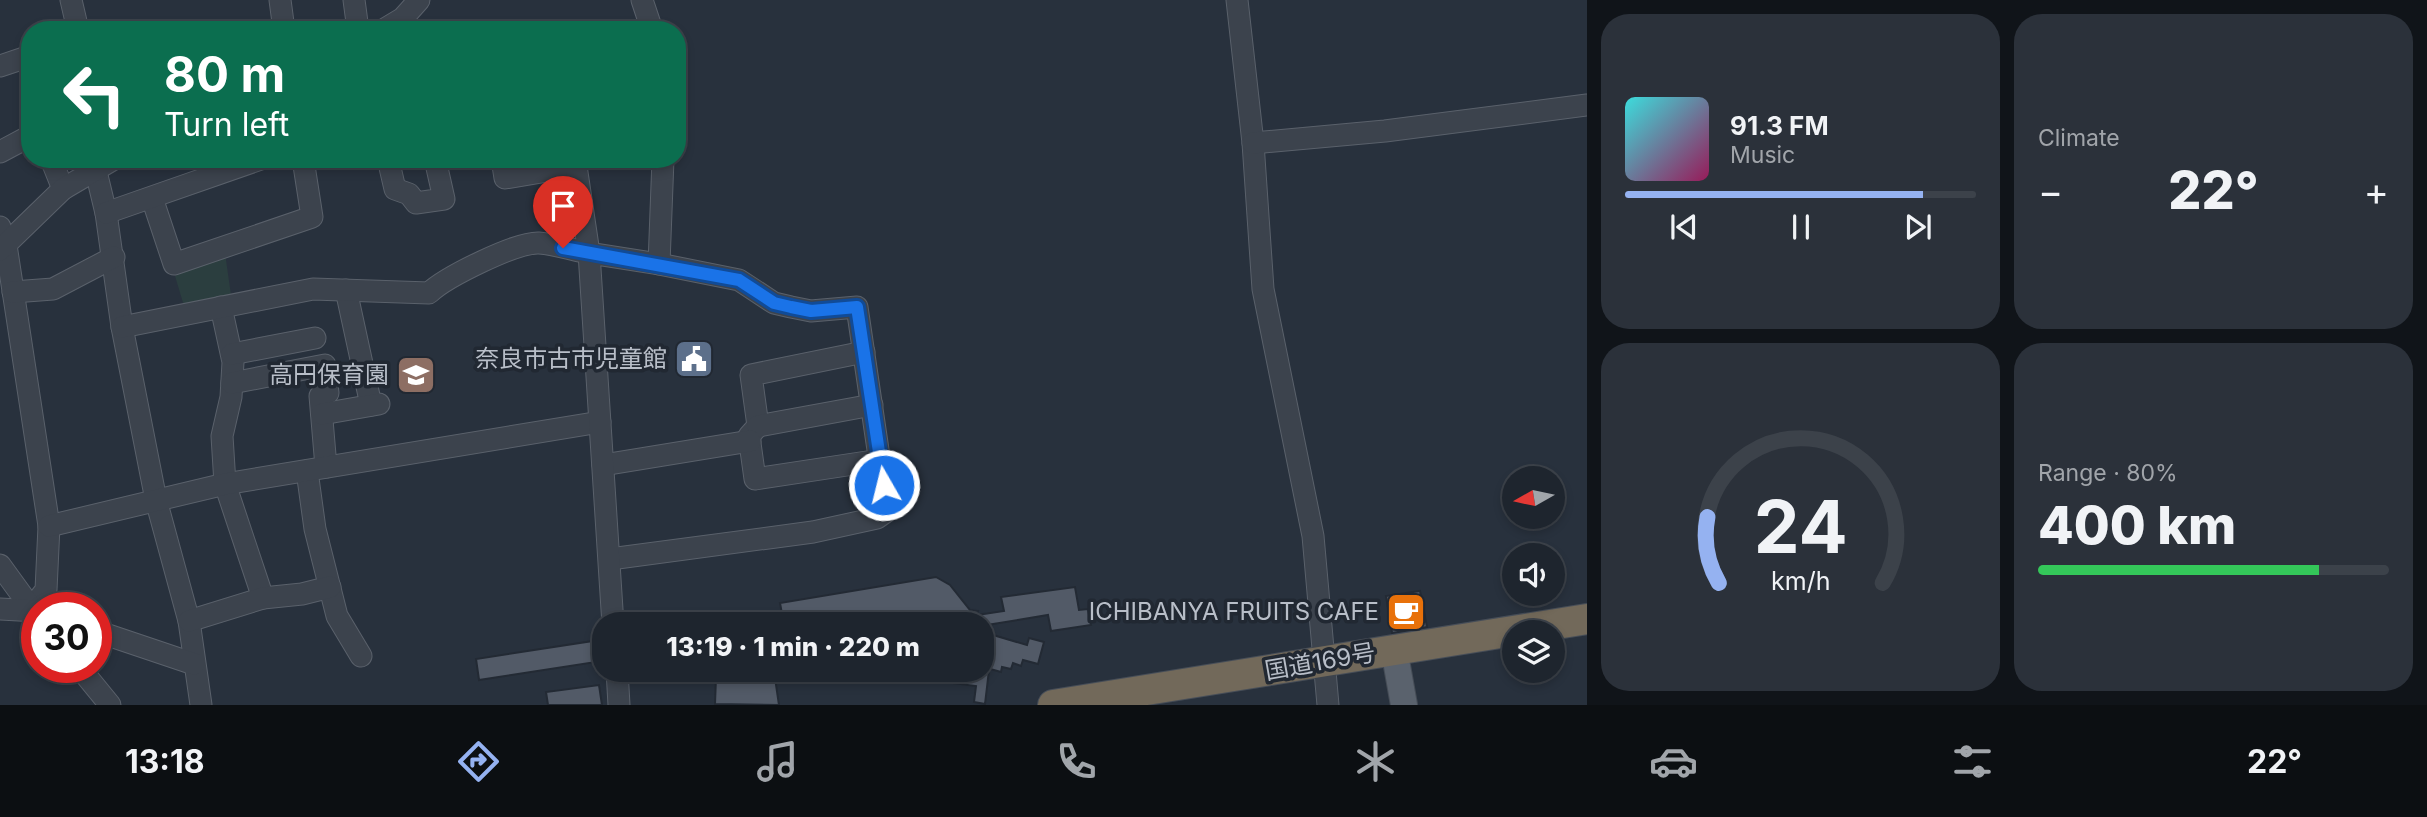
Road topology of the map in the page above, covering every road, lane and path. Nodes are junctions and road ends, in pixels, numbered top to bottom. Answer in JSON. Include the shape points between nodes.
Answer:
{"nodes":[{"id":1,"x":71,"y":0,"type":"edge"},
{"id":2,"x":280,"y":0,"type":"edge"},
{"id":3,"x":354,"y":0,"type":"edge"},
{"id":4,"x":419,"y":0,"type":"edge"},
{"id":5,"x":642,"y":0,"type":"edge"},
{"id":6,"x":1237,"y":0,"type":"edge"},
{"id":7,"x":76,"y":21,"type":"edge"},
{"id":8,"x":283,"y":21,"type":"edge"},
{"id":9,"x":357,"y":21,"type":"edge"},
{"id":10,"x":406,"y":21,"type":"edge"},
{"id":11,"x":649,"y":21,"type":"edge"},
{"id":12,"x":21,"y":59,"type":"edge"},
{"id":13,"x":0,"y":66,"type":"edge"},
{"id":14,"x":1587,"y":105,"type":"edge"},
{"id":15,"x":21,"y":140,"type":"edge"},
{"id":16,"x":1253,"y":144,"type":"junction"},
{"id":17,"x":0,"y":152,"type":"edge"},
{"id":18,"x":55,"y":168,"type":"edge"},
{"id":19,"x":88,"y":168,"type":"edge"},
{"id":20,"x":94,"y":168,"type":"edge"},
{"id":21,"x":236,"y":168,"type":"edge"},
{"id":22,"x":304,"y":168,"type":"edge"},
{"id":23,"x":390,"y":168,"type":"edge"},
{"id":24,"x":437,"y":168,"type":"edge"},
{"id":25,"x":503,"y":168,"type":"edge"},
{"id":26,"x":552,"y":168,"type":"edge"},
{"id":27,"x":577,"y":168,"type":"edge"},
{"id":28,"x":663,"y":168,"type":"edge"},
{"id":29,"x":63,"y":189,"type":"junction"},
{"id":30,"x":152,"y":198,"type":"junction"},
{"id":31,"x":106,"y":213,"type":"junction"},
{"id":32,"x":2,"y":240,"type":"edge"},
{"id":33,"x":589,"y":253,"type":"junction"},
{"id":34,"x":114,"y":257,"type":"junction"},
{"id":35,"x":659,"y":264,"type":"junction"},
{"id":36,"x":346,"y":290,"type":"junction"},
{"id":37,"x":13,"y":292,"type":"junction"},
{"id":38,"x":221,"y":307,"type":"junction"},
{"id":39,"x":122,"y":327,"type":"junction"},
{"id":40,"x":315,"y":338,"type":"dead end"},
{"id":41,"x":864,"y":352,"type":"junction"},
{"id":42,"x":232,"y":354,"type":"junction"},
{"id":43,"x":232,"y":383,"type":"junction"},
{"id":44,"x":872,"y":405,"type":"junction"},
{"id":45,"x":322,"y":414,"type":"junction"},
{"id":46,"x":600,"y":422,"type":"junction"},
{"id":47,"x":754,"y":434,"type":"junction"},
{"id":48,"x":880,"y":460,"type":"junction"},
{"id":49,"x":603,"y":465,"type":"junction"},
{"id":50,"x":317,"y":469,"type":"junction"},
{"id":51,"x":225,"y":484,"type":"junction"},
{"id":52,"x":156,"y":500,"type":"junction"},
{"id":53,"x":49,"y":526,"type":"junction"},
{"id":54,"x":610,"y":559,"type":"junction"},
{"id":55,"x":0,"y":565,"type":"edge"},
{"id":56,"x":330,"y":587,"type":"junction"},
{"id":57,"x":45,"y":592,"type":"edge"},
{"id":58,"x":21,"y":593,"type":"edge"},
{"id":59,"x":263,"y":597,"type":"junction"},
{"id":60,"x":0,"y":609,"type":"edge"},
{"id":61,"x":21,"y":611,"type":"edge"},
{"id":62,"x":612,"y":612,"type":"edge"},
{"id":63,"x":1587,"y":619,"type":"edge"},
{"id":64,"x":189,"y":621,"type":"junction"},
{"id":65,"x":112,"y":636,"type":"edge"},
{"id":66,"x":1394,"y":649,"type":"junction"},
{"id":67,"x":361,"y":656,"type":"dead end"},
{"id":68,"x":1326,"y":662,"type":"junction"},
{"id":69,"x":194,"y":664,"type":"junction"},
{"id":70,"x":618,"y":682,"type":"edge"},
{"id":71,"x":92,"y":683,"type":"edge"},
{"id":72,"x":110,"y":705,"type":"edge"},
{"id":73,"x":201,"y":705,"type":"edge"},
{"id":74,"x":620,"y":705,"type":"edge"},
{"id":75,"x":1053,"y":705,"type":"edge"},
{"id":76,"x":1328,"y":705,"type":"edge"},
{"id":77,"x":1404,"y":705,"type":"edge"}],
"edges":[{"from":1,"to":7,"type":"street"},
{"from":2,"to":8,"type":"street"},
{"from":3,"to":9,"type":"street"},
{"from":4,"to":10,"type":"street"},
{"from":5,"to":11,"type":"street"},
{"from":6,"to":16,"type":"street"},
{"from":12,"to":13,"type":"street"},
{"from":14,"to":16,"type":"street"},
{"from":15,"to":17,"type":"street"},
{"from":16,"to":68,"type":"street","via":[[1263,289],[1313,536]]},
{"from":18,"to":29,"type":"street"},
{"from":19,"to":29,"type":"street"},
{"from":20,"to":31,"type":"street"},
{"from":21,"to":30,"type":"street"},
{"from":22,"to":30,"type":"street","via":[[312,217],[174,264]]},
{"from":23,"to":24,"type":"street","via":[[395,188],[416,203],[444,199]]},
{"from":25,"to":26,"type":"street","via":[[505,178]]},
{"from":27,"to":33,"type":"street"},
{"from":28,"to":35,"type":"street"},
{"from":29,"to":32,"type":"street"},
{"from":30,"to":31,"type":"street"},
{"from":31,"to":34,"type":"street"},
{"from":32,"to":37,"type":"street"},
{"from":33,"to":35,"type":"street"},
{"from":33,"to":36,"type":"street","via":[[537,243],[443,280],[429,293]]},
{"from":33,"to":46,"type":"street"},
{"from":34,"to":37,"type":"street","via":[[53,289]]},
{"from":34,"to":39,"type":"street"},
{"from":35,"to":41,"type":"street","via":[[739,280],[774,303],[791,307],[811,311],[857,307]]},
{"from":36,"to":38,"type":"street","via":[[313,289]]},
{"from":36,"to":45,"type":"street","via":[[375,404]]},
{"from":37,"to":53,"type":"street"},
{"from":38,"to":39,"type":"street"},
{"from":38,"to":42,"type":"street"},
{"from":39,"to":52,"type":"street"},
{"from":40,"to":42,"type":"street"},
{"from":41,"to":44,"type":"street"},
{"from":41,"to":47,"type":"street","via":[[751,374]]},
{"from":42,"to":43,"type":"street"},
{"from":43,"to":45,"type":"street","via":[[325,365],[328,393],[320,396]]},
{"from":43,"to":51,"type":"street","via":[[222,436]]},
{"from":44,"to":47,"type":"street"},
{"from":44,"to":48,"type":"street"},
{"from":45,"to":50,"type":"street"},
{"from":46,"to":49,"type":"street"},
{"from":46,"to":50,"type":"street"},
{"from":47,"to":48,"type":"street","via":[[755,480]]},
{"from":47,"to":49,"type":"street"},
{"from":48,"to":54,"type":"street","via":[[887,511],[877,518],[813,533]]},
{"from":49,"to":54,"type":"street"},
{"from":50,"to":51,"type":"street"},
{"from":50,"to":56,"type":"street","via":[[316,529]]},
{"from":51,"to":52,"type":"street"},
{"from":51,"to":59,"type":"street"},
{"from":52,"to":53,"type":"street"},
{"from":52,"to":64,"type":"street"},
{"from":53,"to":57,"type":"street"},
{"from":54,"to":62,"type":"street"},
{"from":55,"to":58,"type":"street"},
{"from":56,"to":59,"type":"street"},
{"from":56,"to":67,"type":"street","via":[[337,616]]},
{"from":59,"to":64,"type":"street"},
{"from":60,"to":61,"type":"street"},
{"from":63,"to":66,"type":"highway","name":"国道169号"},
{"from":64,"to":69,"type":"street"},
{"from":65,"to":69,"type":"street"},
{"from":66,"to":68,"type":"highway","name":"国道169号"},
{"from":66,"to":77,"type":"main road"},
{"from":68,"to":75,"type":"highway","name":"国道169号"},
{"from":68,"to":76,"type":"street"},
{"from":69,"to":73,"type":"street"},
{"from":70,"to":74,"type":"street"},
{"from":71,"to":72,"type":"street"}]}
